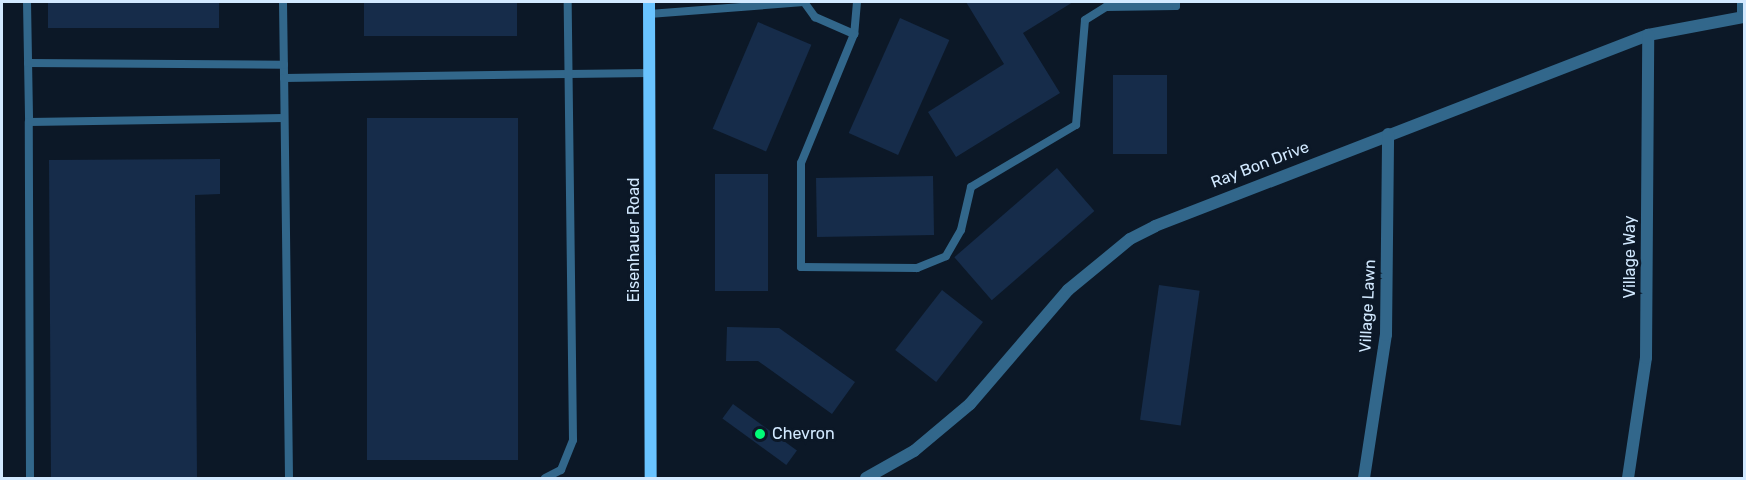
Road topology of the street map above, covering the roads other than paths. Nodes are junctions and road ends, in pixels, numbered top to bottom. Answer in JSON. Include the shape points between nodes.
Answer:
{"nodes":[{"id":1,"x":27,"y":2,"type":"edge"},
{"id":2,"x":283,"y":2,"type":"edge"},
{"id":3,"x":568,"y":2,"type":"edge"},
{"id":4,"x":857,"y":2,"type":"edge"},
{"id":5,"x":1176,"y":2,"type":"edge"},
{"id":6,"x":1741,"y":2,"type":"edge"},
{"id":7,"x":649,"y":8,"type":"edge"},
{"id":8,"x":1743,"y":17,"type":"edge"},
{"id":9,"x":854,"y":34,"type":"junction"},
{"id":10,"x":1648,"y":35,"type":"junction"},
{"id":11,"x":28,"y":63,"type":"junction"},
{"id":12,"x":284,"y":65,"type":"junction"},
{"id":13,"x":568,"y":73,"type":"junction"},
{"id":14,"x":650,"y":73,"type":"junction"},
{"id":15,"x":284,"y":78,"type":"junction"},
{"id":16,"x":284,"y":118,"type":"junction"},
{"id":17,"x":29,"y":122,"type":"junction"},
{"id":18,"x":1388,"y":134,"type":"junction"},
{"id":19,"x":30,"y":478,"type":"edge"},
{"id":20,"x":289,"y":478,"type":"edge"},
{"id":21,"x":545,"y":478,"type":"edge"},
{"id":22,"x":651,"y":478,"type":"edge"},
{"id":23,"x":866,"y":478,"type":"edge"},
{"id":24,"x":1364,"y":478,"type":"edge"},
{"id":25,"x":1628,"y":478,"type":"edge"}],
"edges":[{"from":1,"to":11,"type":"lane"},
{"from":2,"to":12,"type":"lane"},
{"from":3,"to":13,"type":"lane"},
{"from":4,"to":9,"type":"lane"},
{"from":5,"to":9,"type":"lane","via":[[1176,6],[1106,7],[1085,20],[1076,125],[971,187],[956,242],[946,256],[923,267],[801,267],[801,163]]},
{"from":6,"to":8,"type":"lane"},
{"from":7,"to":9,"type":"lane","via":[[702,12],[804,2],[815,17]]},
{"from":7,"to":14,"type":"main road","name":"Eisenhauer Road"},
{"from":8,"to":10,"type":"street","name":"Ray Bon Drive"},
{"from":10,"to":18,"type":"street","name":"Ray Bon Drive"},
{"from":10,"to":25,"type":"street","name":"Village Way","via":[[1646,358]]},
{"from":11,"to":12,"type":"lane"},
{"from":11,"to":17,"type":"lane"},
{"from":12,"to":15,"type":"lane"},
{"from":13,"to":14,"type":"lane"},
{"from":13,"to":15,"type":"lane"},
{"from":13,"to":21,"type":"lane","via":[[573,440],[561,470]]},
{"from":14,"to":22,"type":"main road","name":"Eisenhauer Road"},
{"from":15,"to":16,"type":"lane"},
{"from":16,"to":17,"type":"lane"},
{"from":16,"to":20,"type":"lane"},
{"from":17,"to":19,"type":"lane"},
{"from":18,"to":23,"type":"street","name":"Ray Bon Drive","via":[[1235,191],[1130,239],[1047,311],[970,404],[914,451]]},
{"from":18,"to":24,"type":"street","name":"Village Lawn","via":[[1386,336]]}]}
